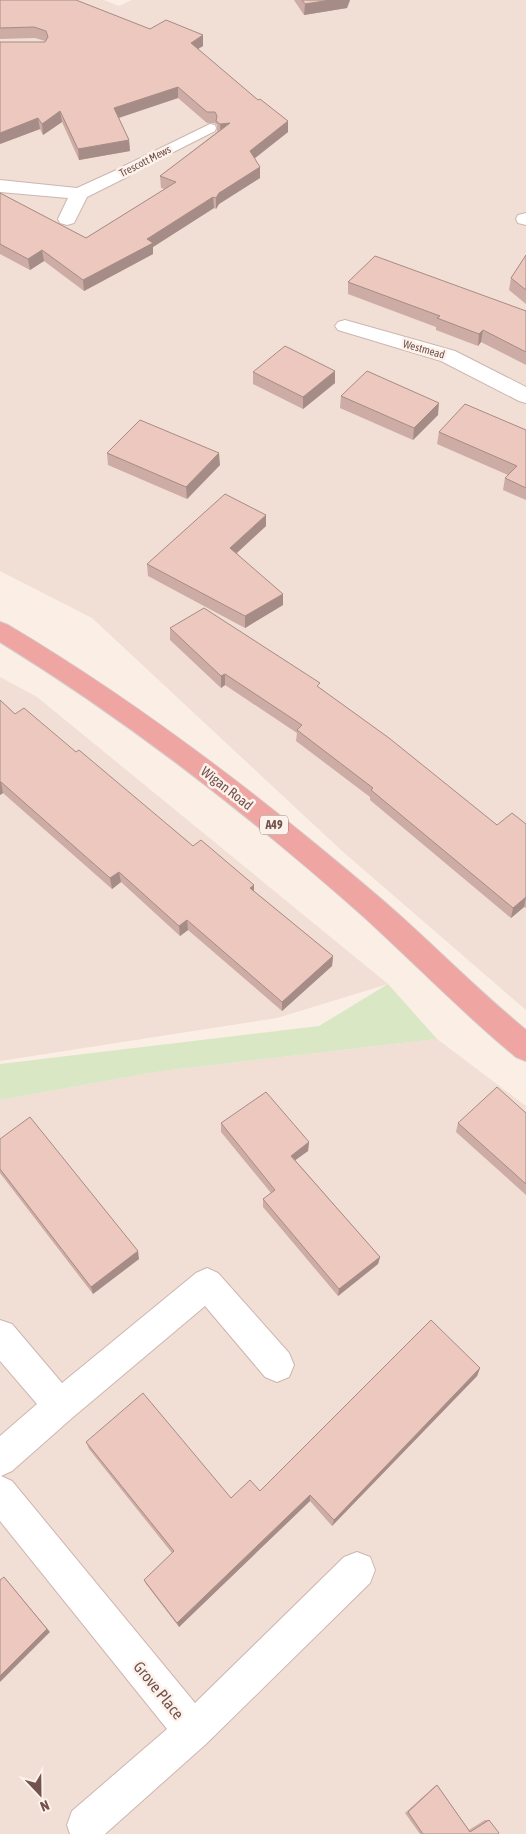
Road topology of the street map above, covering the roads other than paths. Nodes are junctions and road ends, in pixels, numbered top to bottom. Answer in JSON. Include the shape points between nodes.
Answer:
{"nodes":[{"id":1,"x":210,"y":128,"type":"edge"},
{"id":2,"x":122,"y":172,"type":"joint"},
{"id":3,"x":0,"y":186,"type":"edge"},
{"id":4,"x":80,"y":194,"type":"junction"},
{"id":5,"x":67,"y":219,"type":"dead end"},
{"id":6,"x":345,"y":326,"type":"dead end"},
{"id":7,"x":526,"y":396,"type":"edge"},
{"id":8,"x":0,"y":630,"type":"edge"},
{"id":9,"x":525,"y":1044,"type":"edge"},
{"id":10,"x":0,"y":1336,"type":"edge"},
{"id":11,"x":277,"y":1366,"type":"dead end"},
{"id":12,"x":60,"y":1406,"type":"junction"},
{"id":13,"x":0,"y":1459,"type":"edge"},
{"id":14,"x":0,"y":1493,"type":"edge"},
{"id":15,"x":357,"y":1570,"type":"dead end"},
{"id":16,"x":193,"y":1731,"type":"junction"},
{"id":17,"x":86,"y":1825,"type":"dead end"}],
"edges":[{"from":1,"to":2,"type":"lane","name":"Trescott Mews"},
{"from":2,"to":4,"type":"street","name":"Trescott Mews"},
{"from":3,"to":4,"type":"street"},
{"from":4,"to":5,"type":"street"},
{"from":6,"to":7,"type":"street","name":"Westmead","via":[[448,356]]},
{"from":8,"to":9,"type":"highway","name":"Wigan Road","number":"A49","via":[[135,717],[227,788],[296,843]]},
{"from":10,"to":12,"type":"street"},
{"from":11,"to":12,"type":"street","via":[[207,1284]]},
{"from":12,"to":13,"type":"street"},
{"from":14,"to":16,"type":"street","name":"Grove Place"},
{"from":15,"to":16,"type":"street","name":"Grove Place"},
{"from":16,"to":17,"type":"street"}]}
